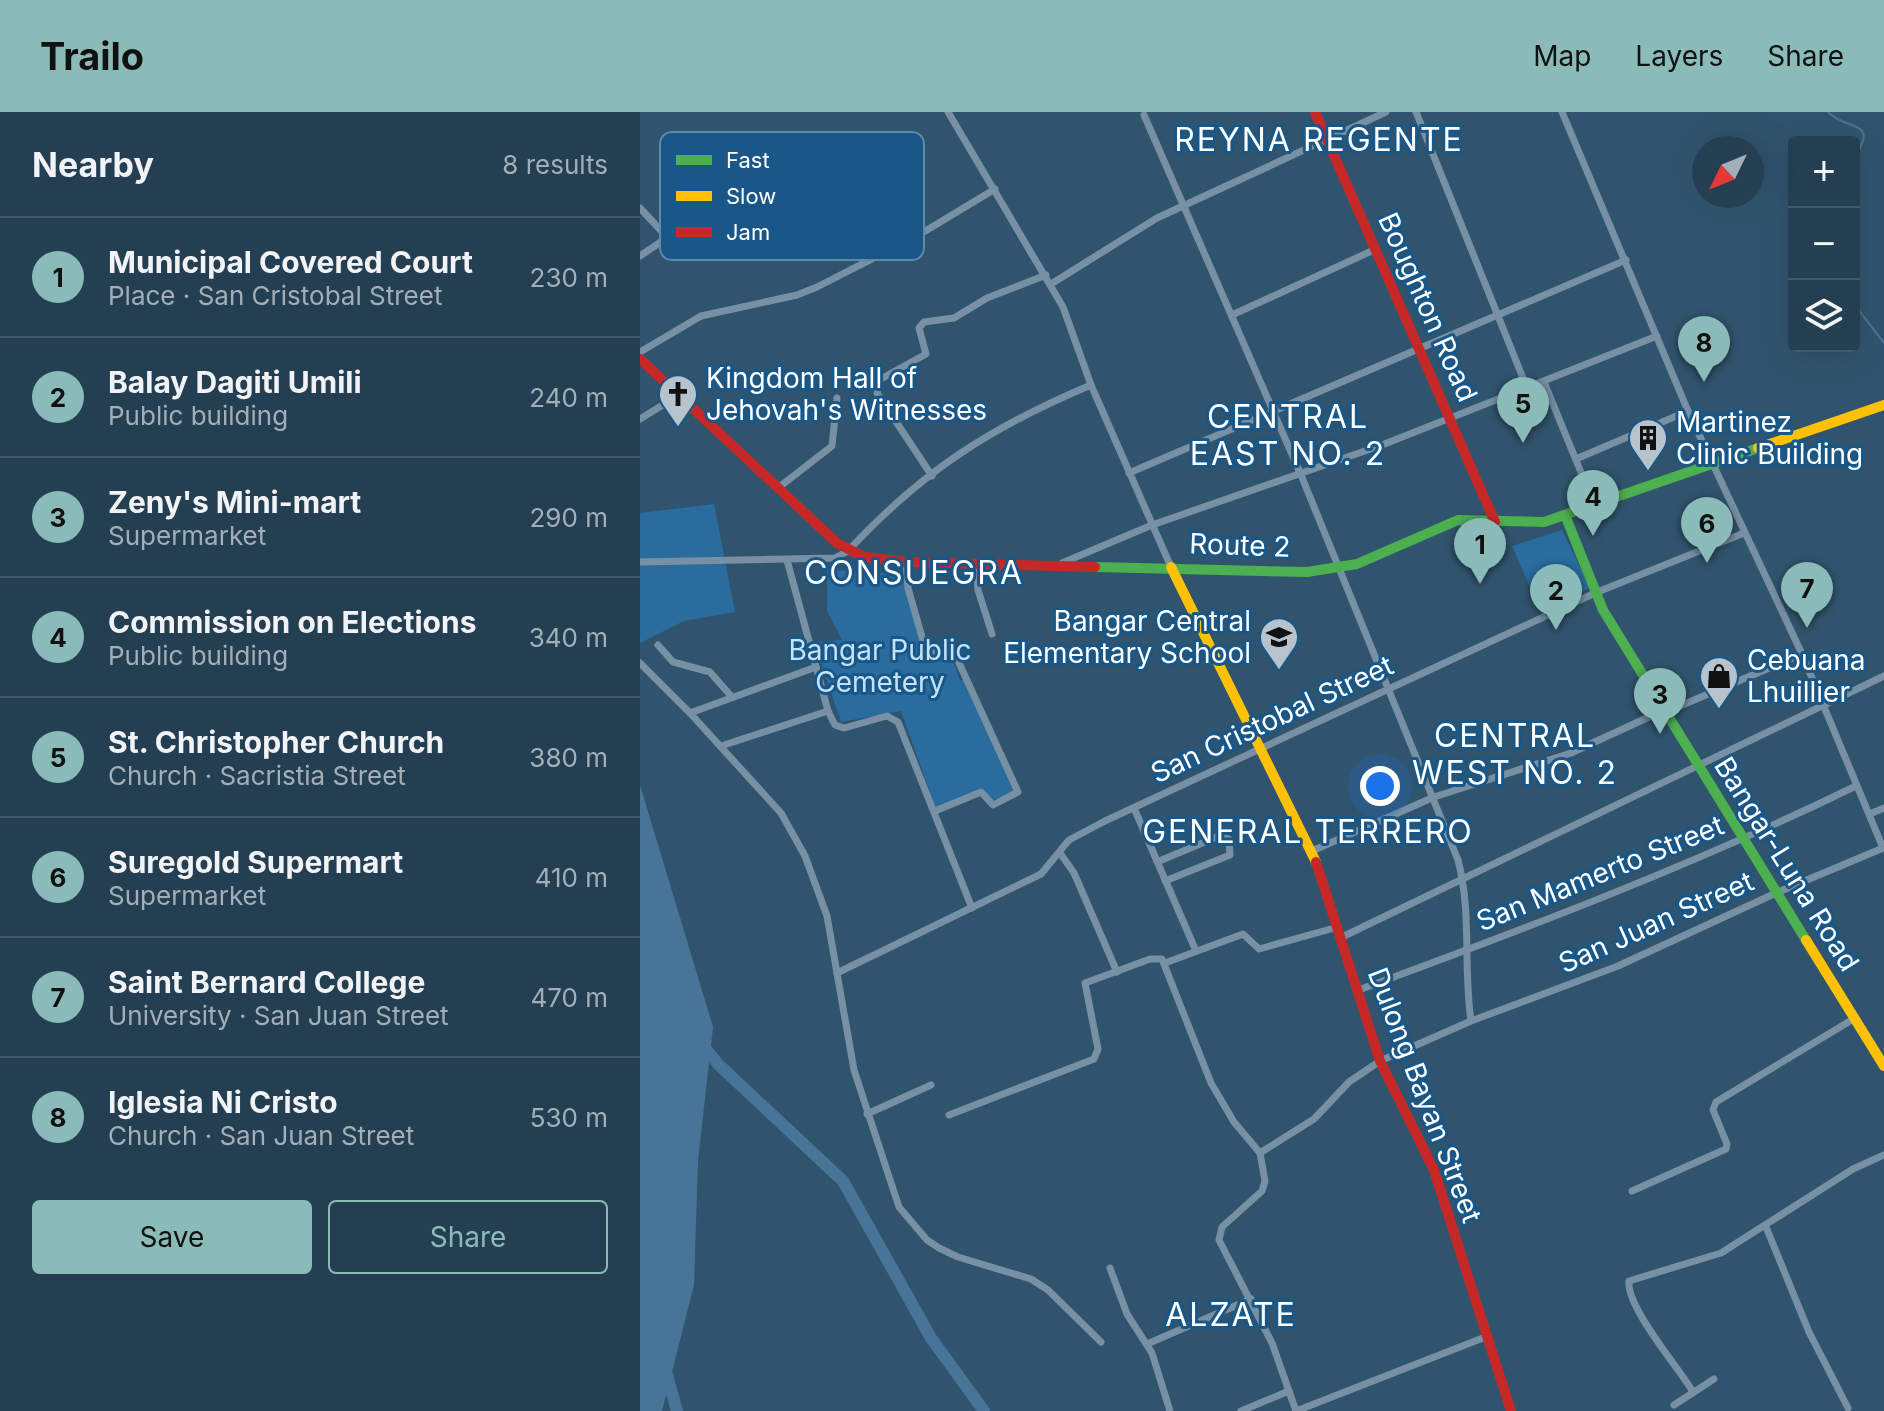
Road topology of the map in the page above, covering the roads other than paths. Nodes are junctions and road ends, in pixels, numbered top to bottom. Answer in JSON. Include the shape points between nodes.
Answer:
{"nodes":[{"id":1,"x":948,"y":112,"type":"edge"},
{"id":2,"x":1315,"y":112,"type":"edge"},
{"id":3,"x":1386,"y":112,"type":"edge"},
{"id":4,"x":1416,"y":112,"type":"edge"},
{"id":5,"x":1562,"y":112,"type":"edge"},
{"id":6,"x":1144,"y":115,"type":"dead end"},
{"id":7,"x":1327,"y":139,"type":"junction"},
{"id":8,"x":995,"y":189,"type":"junction"},
{"id":9,"x":1184,"y":206,"type":"junction"},
{"id":10,"x":640,"y":208,"type":"edge"},
{"id":11,"x":660,"y":230,"type":"edge"},
{"id":12,"x":924,"y":232,"type":"edge"},
{"id":13,"x":660,"y":241,"type":"edge"},
{"id":14,"x":1376,"y":249,"type":"junction"},
{"id":15,"x":640,"y":256,"type":"edge"},
{"id":16,"x":870,"y":260,"type":"edge"},
{"id":17,"x":1626,"y":260,"type":"junction"},
{"id":18,"x":1046,"y":275,"type":"junction"},
{"id":19,"x":1051,"y":284,"type":"junction"},
{"id":20,"x":1499,"y":314,"type":"junction"},
{"id":21,"x":1232,"y":315,"type":"junction"},
{"id":22,"x":1657,"y":336,"type":"junction"},
{"id":23,"x":1421,"y":349,"type":"junction"},
{"id":24,"x":640,"y":352,"type":"edge"},
{"id":25,"x":642,"y":366,"type":"edge"},
{"id":26,"x":1544,"y":382,"type":"junction"},
{"id":27,"x":1091,"y":385,"type":"junction"},
{"id":28,"x":1527,"y":388,"type":"junction"},
{"id":29,"x":679,"y":395,"type":"junction"},
{"id":30,"x":837,"y":398,"type":"dead end"},
{"id":31,"x":1884,"y":405,"type":"edge"},
{"id":32,"x":1272,"y":410,"type":"junction"},
{"id":33,"x":1688,"y":411,"type":"junction"},
{"id":34,"x":1450,"y":417,"type":"junction"},
{"id":35,"x":640,"y":419,"type":"edge"},
{"id":36,"x":1576,"y":459,"type":"junction"},
{"id":37,"x":1712,"y":464,"type":"junction"},
{"id":38,"x":1129,"y":473,"type":"junction"},
{"id":39,"x":1301,"y":475,"type":"junction"},
{"id":40,"x":932,"y":476,"type":"junction"},
{"id":41,"x":778,"y":488,"type":"junction"},
{"id":42,"x":1594,"y":504,"type":"junction"},
{"id":43,"x":1565,"y":515,"type":"junction"},
{"id":44,"x":1495,"y":522,"type":"junction"},
{"id":45,"x":1152,"y":525,"type":"junction"},
{"id":46,"x":1744,"y":533,"type":"junction"},
{"id":47,"x":848,"y":551,"type":"junction"},
{"id":48,"x":787,"y":560,"type":"junction"},
{"id":49,"x":640,"y":562,"type":"edge"},
{"id":50,"x":906,"y":562,"type":"junction"},
{"id":51,"x":976,"y":562,"type":"junction"},
{"id":52,"x":1060,"y":564,"type":"junction"},
{"id":53,"x":1171,"y":567,"type":"junction"},
{"id":54,"x":1339,"y":569,"type":"junction"},
{"id":55,"x":1595,"y":593,"type":"junction"},
{"id":56,"x":992,"y":634,"type":"dead end"},
{"id":57,"x":658,"y":645,"type":"dead end"},
{"id":58,"x":1802,"y":654,"type":"junction"},
{"id":59,"x":640,"y":663,"type":"edge"},
{"id":60,"x":816,"y":667,"type":"junction"},
{"id":61,"x":1884,"y":676,"type":"edge"},
{"id":62,"x":1387,"y":689,"type":"junction"},
{"id":63,"x":731,"y":696,"type":"junction"},
{"id":64,"x":1822,"y":703,"type":"junction"},
{"id":65,"x":828,"y":711,"type":"junction"},
{"id":66,"x":1665,"y":711,"type":"junction"},
{"id":67,"x":690,"y":713,"type":"junction"},
{"id":68,"x":721,"y":746,"type":"junction"},
{"id":69,"x":1262,"y":750,"type":"junction"},
{"id":70,"x":1697,"y":765,"type":"junction"},
{"id":71,"x":1856,"y":786,"type":"junction"},
{"id":72,"x":1434,"y":797,"type":"junction"},
{"id":73,"x":1134,"y":808,"type":"junction"},
{"id":74,"x":1884,"y":808,"type":"edge"},
{"id":75,"x":935,"y":811,"type":"junction"},
{"id":76,"x":1870,"y":814,"type":"junction"},
{"id":77,"x":1742,"y":840,"type":"junction"},
{"id":78,"x":1884,"y":849,"type":"edge"},
{"id":79,"x":1312,"y":851,"type":"junction"},
{"id":80,"x":1060,"y":853,"type":"junction"},
{"id":81,"x":1157,"y":862,"type":"junction"},
{"id":82,"x":1462,"y":877,"type":"junction"},
{"id":83,"x":1165,"y":881,"type":"junction"},
{"id":84,"x":1776,"y":893,"type":"junction"},
{"id":85,"x":972,"y":908,"type":"junction"},
{"id":86,"x":1340,"y":932,"type":"junction"},
{"id":87,"x":1196,"y":951,"type":"junction"},
{"id":88,"x":1465,"y":951,"type":"junction"},
{"id":89,"x":1165,"y":963,"type":"junction"},
{"id":90,"x":1117,"y":972,"type":"junction"},
{"id":91,"x":837,"y":973,"type":"junction"},
{"id":92,"x":1356,"y":991,"type":"junction"},
{"id":93,"x":1855,"y":1018,"type":"junction"},
{"id":94,"x":1471,"y":1021,"type":"junction"},
{"id":95,"x":1380,"y":1061,"type":"junction"},
{"id":96,"x":1884,"y":1066,"type":"edge"},
{"id":97,"x":931,"y":1085,"type":"dead end"},
{"id":98,"x":867,"y":1114,"type":"junction"},
{"id":99,"x":949,"y":1115,"type":"dead end"},
{"id":100,"x":1260,"y":1153,"type":"junction"},
{"id":101,"x":1884,"y":1155,"type":"edge"},
{"id":102,"x":1632,"y":1191,"type":"dead end"},
{"id":103,"x":1766,"y":1227,"type":"junction"},
{"id":104,"x":1110,"y":1268,"type":"dead end"},
{"id":105,"x":1251,"y":1299,"type":"junction"},
{"id":106,"x":1488,"y":1336,"type":"junction"},
{"id":107,"x":1101,"y":1342,"type":"dead end"},
{"id":108,"x":1147,"y":1344,"type":"junction"},
{"id":109,"x":1714,"y":1379,"type":"dead end"},
{"id":110,"x":1289,"y":1391,"type":"junction"},
{"id":111,"x":1693,"y":1392,"type":"junction"},
{"id":112,"x":1674,"y":1405,"type":"dead end"},
{"id":113,"x":1848,"y":1408,"type":"dead end"},
{"id":114,"x":1170,"y":1411,"type":"edge"},
{"id":115,"x":1241,"y":1411,"type":"edge"},
{"id":116,"x":1296,"y":1411,"type":"edge"},
{"id":117,"x":1511,"y":1411,"type":"edge"}],
"edges":[{"from":1,"to":8,"type":"street","name":"Dulong Bayan Street"},
{"from":2,"to":7,"type":"main road","name":"Boughton Road"},
{"from":3,"to":7,"type":"street"},
{"from":4,"to":20,"type":"street"},
{"from":5,"to":17,"type":"street","name":"San Juan Street"},
{"from":6,"to":9,"type":"street"},
{"from":7,"to":9,"type":"street"},
{"from":7,"to":14,"type":"main road","name":"Boughton Road"},
{"from":8,"to":12,"type":"street"},
{"from":8,"to":18,"type":"street","name":"Dulong Bayan Street"},
{"from":9,"to":19,"type":"street"},
{"from":9,"to":21,"type":"street"},
{"from":10,"to":11,"type":"street"},
{"from":13,"to":15,"type":"street"},
{"from":14,"to":21,"type":"street"},
{"from":14,"to":23,"type":"main road","name":"Boughton Road"},
{"from":16,"to":24,"type":"street","via":[[797,295],[701,316]]},
{"from":17,"to":20,"type":"street"},
{"from":17,"to":22,"type":"street","name":"San Juan Street"},
{"from":18,"to":19,"type":"street","name":"Dulong Bayan Street"},
{"from":18,"to":40,"type":"street","via":[[987,298],[954,318],[924,322],[919,328],[926,354],[879,380],[877,393]]},
{"from":19,"to":27,"type":"street","name":"Dulong Bayan Street"},
{"from":20,"to":23,"type":"street"},
{"from":20,"to":28,"type":"street"},
{"from":21,"to":32,"type":"street"},
{"from":22,"to":26,"type":"street"},
{"from":22,"to":33,"type":"street","name":"San Juan Street"},
{"from":23,"to":32,"type":"street"},
{"from":23,"to":34,"type":"main road","name":"Boughton Road"},
{"from":25,"to":29,"type":"main road","name":"Route 2"},
{"from":26,"to":28,"type":"street"},
{"from":26,"to":36,"type":"street"},
{"from":27,"to":38,"type":"street","name":"Dulong Bayan Street"},
{"from":27,"to":40,"type":"street","via":[[987,434]]},
{"from":28,"to":34,"type":"street"},
{"from":29,"to":35,"type":"street"},
{"from":29,"to":41,"type":"main road","name":"Route 2"},
{"from":30,"to":41,"type":"street","via":[[832,446]]},
{"from":31,"to":37,"type":"main road","name":"Route 2"},
{"from":32,"to":38,"type":"street"},
{"from":32,"to":39,"type":"street"},
{"from":33,"to":36,"type":"street"},
{"from":33,"to":37,"type":"street","name":"San Juan Street"},
{"from":34,"to":39,"type":"street"},
{"from":34,"to":44,"type":"main road","name":"Boughton Road"},
{"from":36,"to":42,"type":"street"},
{"from":37,"to":42,"type":"main road","name":"Route 2"},
{"from":37,"to":46,"type":"street","name":"San Juan Street"},
{"from":38,"to":45,"type":"street","name":"Dulong Bayan Street"},
{"from":39,"to":45,"type":"street"},
{"from":39,"to":54,"type":"street"},
{"from":40,"to":47,"type":"street"},
{"from":41,"to":47,"type":"main road","name":"Route 2"},
{"from":42,"to":43,"type":"main road","name":"Route 2"},
{"from":43,"to":44,"type":"main road","name":"Route 2","via":[[1526,525]]},
{"from":43,"to":55,"type":"main road","name":"Bangar-Luna Road"},
{"from":44,"to":54,"type":"main road","name":"Route 2","via":[[1479,517],[1447,524]]},
{"from":45,"to":52,"type":"street"},
{"from":45,"to":53,"type":"street","name":"Dulong Bayan Street"},
{"from":46,"to":55,"type":"street","name":"San Cristobal Street"},
{"from":46,"to":58,"type":"street","name":"San Juan Street"},
{"from":47,"to":48,"type":"street","via":[[835,558]]},
{"from":47,"to":50,"type":"main road","name":"Route 2"},
{"from":48,"to":49,"type":"street"},
{"from":48,"to":60,"type":"street"},
{"from":50,"to":51,"type":"main road","name":"Route 2"},
{"from":50,"to":75,"type":"street","via":[[926,651],[954,652],[1018,792],[993,805],[981,792]]},
{"from":51,"to":52,"type":"main road","name":"Route 2"},
{"from":51,"to":56,"type":"street","via":[[978,590]]},
{"from":52,"to":53,"type":"main road","name":"Route 2"},
{"from":53,"to":54,"type":"main road","name":"Route 2"},
{"from":53,"to":69,"type":"main road","name":"Dulong Bayan Street"},
{"from":54,"to":62,"type":"street"},
{"from":55,"to":62,"type":"street","name":"San Cristobal Street"},
{"from":55,"to":66,"type":"main road","name":"Bangar-Luna Road"},
{"from":57,"to":63,"type":"street","via":[[673,662],[710,672]]},
{"from":58,"to":64,"type":"street","name":"San Juan Street"},
{"from":58,"to":66,"type":"street"},
{"from":59,"to":67,"type":"street"},
{"from":60,"to":63,"type":"street"},
{"from":60,"to":65,"type":"street"},
{"from":61,"to":64,"type":"street"},
{"from":62,"to":69,"type":"street","name":"San Cristobal Street"},
{"from":62,"to":72,"type":"street"},
{"from":63,"to":67,"type":"street"},
{"from":64,"to":70,"type":"street"},
{"from":64,"to":71,"type":"street","name":"San Juan Street"},
{"from":65,"to":68,"type":"street"},
{"from":65,"to":75,"type":"street","via":[[842,728],[887,716],[896,719]]},
{"from":66,"to":70,"type":"main road","name":"Bangar-Luna Road"},
{"from":66,"to":72,"type":"street","via":[[1571,753]]},
{"from":67,"to":68,"type":"street"},
{"from":68,"to":91,"type":"street","via":[[797,838],[827,916]]},
{"from":69,"to":73,"type":"street","name":"San Cristobal Street"},
{"from":69,"to":79,"type":"main road","name":"Dulong Bayan Street"},
{"from":70,"to":77,"type":"main road","name":"Bangar-Luna Road"},
{"from":70,"to":82,"type":"street"},
{"from":71,"to":76,"type":"street","name":"San Juan Street"},
{"from":71,"to":77,"type":"street","name":"San Mamerto Street"},
{"from":72,"to":79,"type":"street"},
{"from":72,"to":82,"type":"street"},
{"from":73,"to":80,"type":"street","name":"San Cristobal Street","via":[[1076,835]]},
{"from":73,"to":81,"type":"street"},
{"from":74,"to":76,"type":"street"},
{"from":75,"to":85,"type":"street"},
{"from":76,"to":78,"type":"street","name":"San Juan Street"},
{"from":77,"to":84,"type":"main road","name":"Bangar-Luna Road"},
{"from":77,"to":88,"type":"street","name":"San Mamerto Street"},
{"from":78,"to":84,"type":"street","name":"San Juan Street"},
{"from":79,"to":86,"type":"main road","name":"Dulong Bayan Street"},
{"from":80,"to":85,"type":"street","name":"San Cristobal Street","via":[[1041,874]]},
{"from":80,"to":90,"type":"street"},
{"from":81,"to":83,"type":"street"},
{"from":81,"to":83,"type":"street","via":[[1219,836],[1231,844],[1230,855]]},
{"from":82,"to":86,"type":"street"},
{"from":82,"to":88,"type":"street"},
{"from":83,"to":87,"type":"street"},
{"from":84,"to":93,"type":"main road","name":"Bangar-Luna Road"},
{"from":84,"to":94,"type":"street","name":"San Juan Street","via":[[1618,966]]},
{"from":85,"to":91,"type":"street","name":"San Cristobal Street"},
{"from":86,"to":87,"type":"street","via":[[1259,949],[1243,934]]},
{"from":86,"to":92,"type":"main road","name":"Dulong Bayan Street"},
{"from":87,"to":89,"type":"street"},
{"from":88,"to":92,"type":"street","name":"San Mamerto Street"},
{"from":88,"to":94,"type":"street"},
{"from":89,"to":90,"type":"street","via":[[1158,957]]},
{"from":89,"to":100,"type":"street","via":[[1211,1083]]},
{"from":90,"to":99,"type":"street","via":[[1084,984],[1098,1049],[1094,1059]]},
{"from":91,"to":98,"type":"street"},
{"from":92,"to":95,"type":"main road","name":"Dulong Bayan Street"},
{"from":93,"to":96,"type":"main road","name":"Bangar-Luna Road"},
{"from":93,"to":102,"type":"street","via":[[1716,1102],[1713,1110],[1726,1149]]},
{"from":94,"to":95,"type":"street","name":"San Juan Street"},
{"from":95,"to":100,"type":"street","name":"San Juan Street","via":[[1349,1082],[1314,1119]]},
{"from":95,"to":106,"type":"main road","name":"Dulong Bayan Street","via":[[1430,1160]]},
{"from":97,"to":98,"type":"street"},
{"from":98,"to":107,"type":"street","via":[[893,1196],[927,1240],[958,1257],[1031,1279]]},
{"from":100,"to":105,"type":"street","via":[[1262,1191],[1222,1227],[1219,1240]]},
{"from":101,"to":103,"type":"street","via":[[1813,1193]]},
{"from":103,"to":111,"type":"street","via":[[1721,1253],[1628,1283],[1658,1344]]},
{"from":103,"to":113,"type":"street","via":[[1809,1332]]},
{"from":104,"to":108,"type":"street","via":[[1127,1314]]},
{"from":105,"to":108,"type":"street"},
{"from":105,"to":110,"type":"street"},
{"from":106,"to":116,"type":"street"},
{"from":106,"to":117,"type":"main road","name":"Dulong Bayan Street"},
{"from":108,"to":114,"type":"street"},
{"from":109,"to":111,"type":"street"},
{"from":110,"to":115,"type":"street"},
{"from":110,"to":116,"type":"street"},
{"from":111,"to":112,"type":"street"}]}
